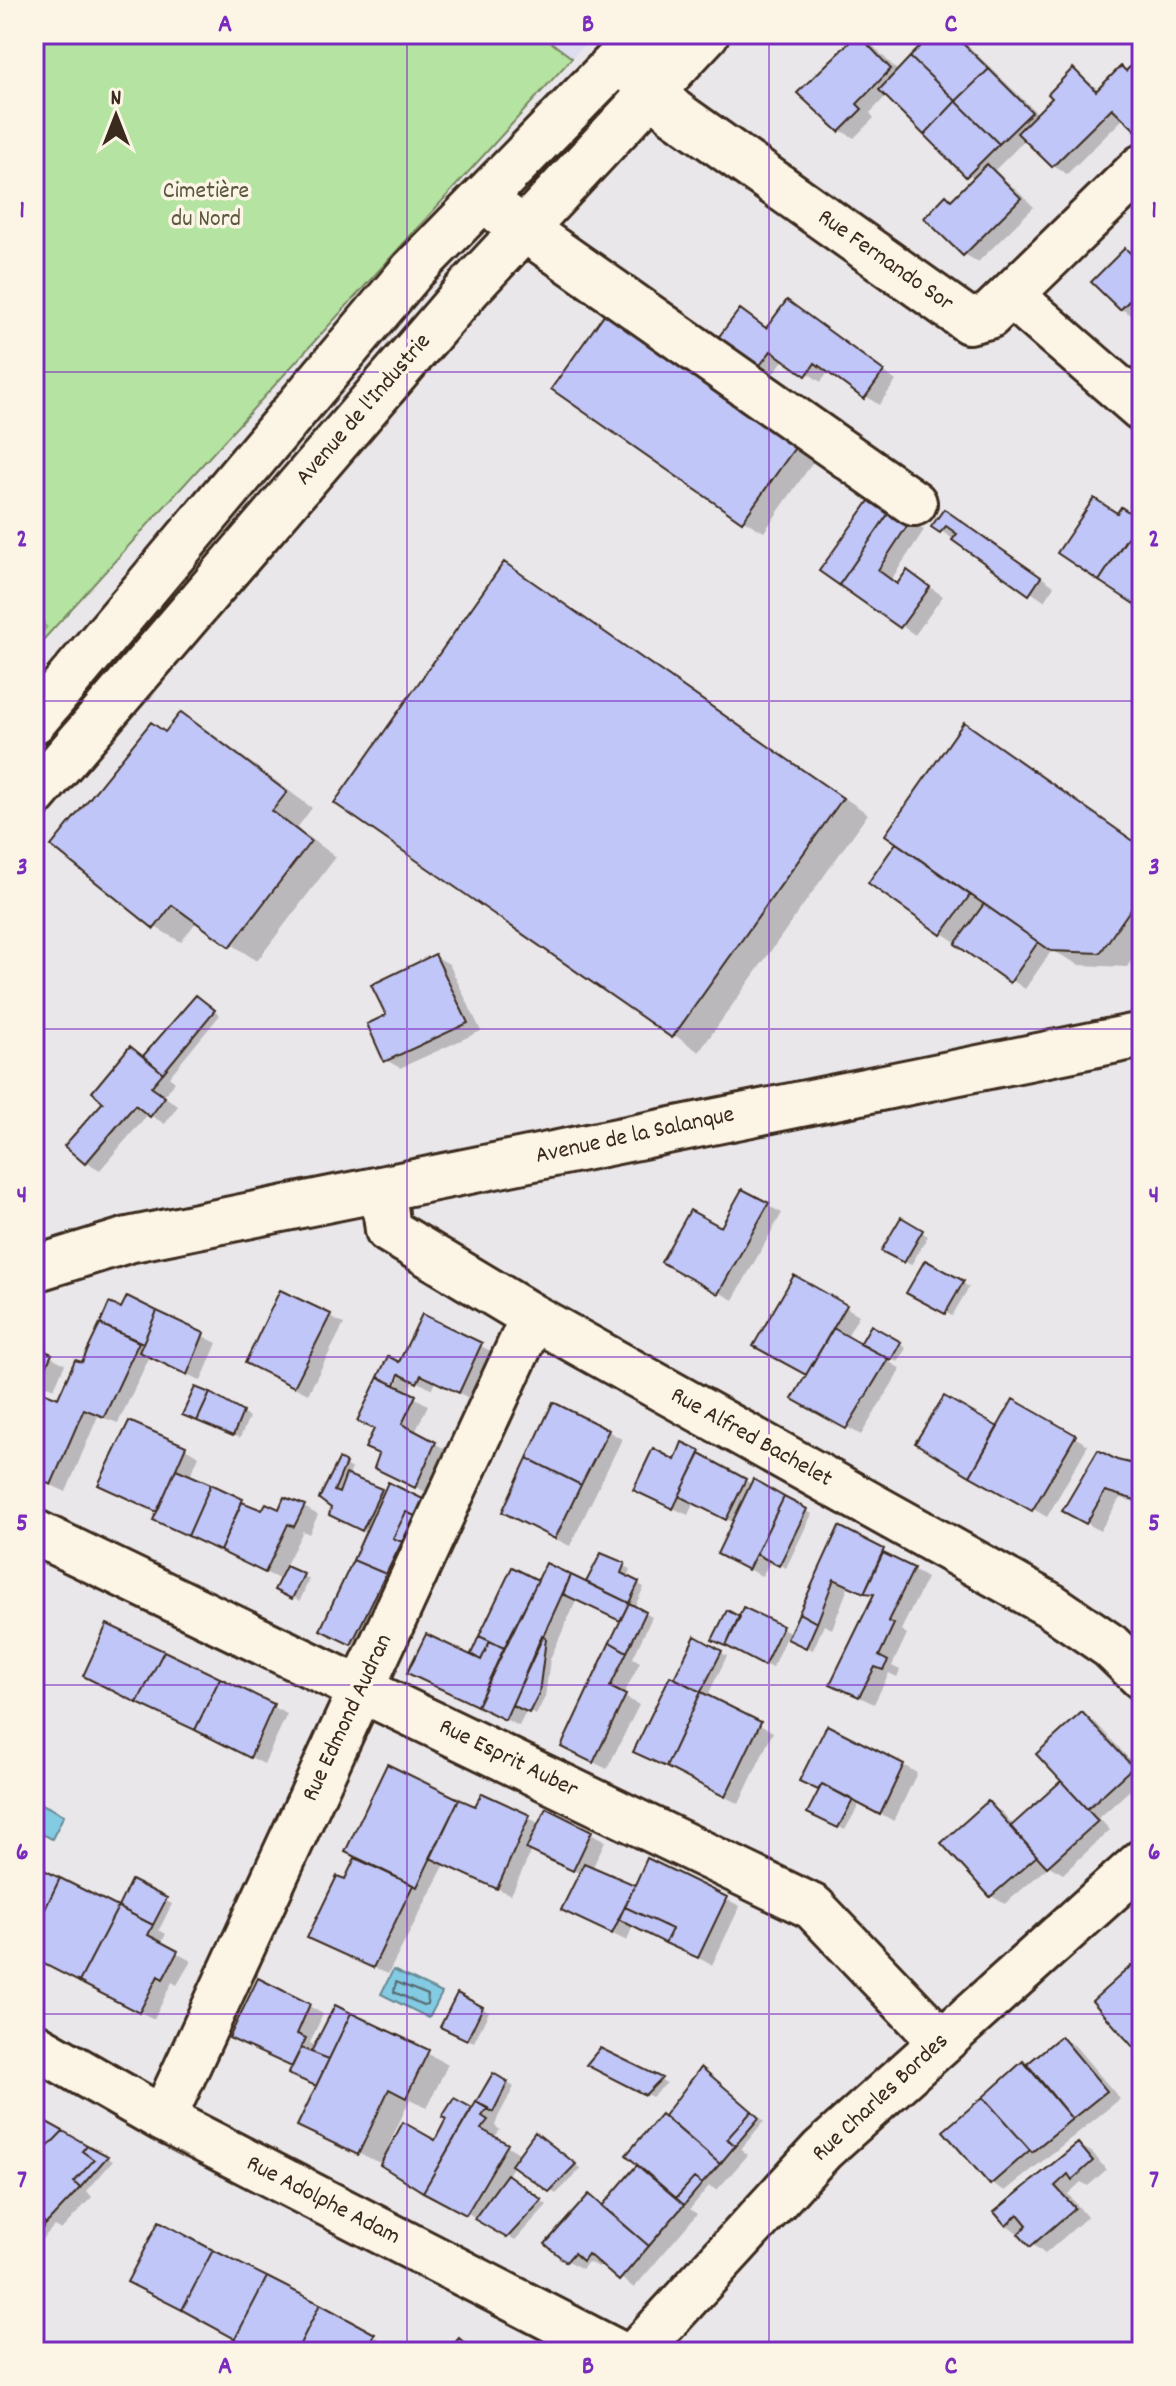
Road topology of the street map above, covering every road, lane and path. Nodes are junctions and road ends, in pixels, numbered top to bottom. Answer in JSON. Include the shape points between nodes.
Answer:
{"nodes":[{"id":1,"x":653,"y":34,"type":"edge"},
{"id":2,"x":706,"y":34,"type":"edge"},
{"id":3,"x":618,"y":60,"type":"junction"},
{"id":4,"x":653,"y":90,"type":"junction"},
{"id":5,"x":1142,"y":167,"type":"edge"},
{"id":6,"x":482,"y":198,"type":"junction"},
{"id":7,"x":523,"y":230,"type":"junction"},
{"id":8,"x":1011,"y":295,"type":"junction"},
{"id":9,"x":1142,"y":409,"type":"edge"},
{"id":10,"x":294,"y":411,"type":"junction"},
{"id":11,"x":334,"y":446,"type":"junction"},
{"id":12,"x":914,"y":503,"type":"dead end"},
{"id":13,"x":34,"y":721,"type":"edge"},
{"id":14,"x":34,"y":795,"type":"edge"},
{"id":15,"x":1142,"y":1035,"type":"edge"},
{"id":16,"x":383,"y":1190,"type":"junction"},
{"id":17,"x":128,"y":1240,"type":"junction"},
{"id":18,"x":34,"y":1248,"type":"edge"},
{"id":19,"x":34,"y":1269,"type":"edge"},
{"id":20,"x":533,"y":1317,"type":"junction"},
{"id":21,"x":34,"y":1532,"type":"edge"},
{"id":22,"x":1142,"y":1677,"type":"edge"},
{"id":23,"x":362,"y":1688,"type":"junction"},
{"id":24,"x":1142,"y":1862,"type":"edge"},
{"id":25,"x":942,"y":2042,"type":"junction"},
{"id":26,"x":34,"y":2045,"type":"edge"},
{"id":27,"x":163,"y":2119,"type":"junction"},
{"id":28,"x":616,"y":2352,"type":"edge"},
{"id":29,"x":637,"y":2352,"type":"edge"}],
"edges":[{"from":1,"to":3,"type":"street"},
{"from":2,"to":4,"type":"street","name":"Avenue de l'Industrie"},
{"from":3,"to":4,"type":"street"},
{"from":3,"to":6,"type":"street"},
{"from":4,"to":7,"type":"street","name":"Avenue de l'Industrie"},
{"from":4,"to":8,"type":"street","name":"Rue Fernando Sor","via":[[674,112],[969,321],[989,316]]},
{"from":5,"to":8,"type":"street","name":"Rue Fernando Sor"},
{"from":6,"to":7,"type":"street"},
{"from":6,"to":10,"type":"street","via":[[413,270]]},
{"from":7,"to":11,"type":"street","name":"Avenue de l'Industrie"},
{"from":7,"to":12,"type":"street"},
{"from":8,"to":9,"type":"street"},
{"from":10,"to":11,"type":"street"},
{"from":10,"to":13,"type":"street"},
{"from":11,"to":14,"type":"street","name":"Avenue de l'Industrie"},
{"from":15,"to":16,"type":"street","name":"Avenue de la Salanque"},
{"from":16,"to":17,"type":"street","name":"Avenue de la Salanque"},
{"from":16,"to":20,"type":"street","name":"Rue Alfred Bachelet","via":[[388,1230]]},
{"from":17,"to":18,"type":"street","name":"Avenue de la Salanque"},
{"from":17,"to":19,"type":"street","name":"Avenue de la Salanque"},
{"from":20,"to":22,"type":"street","name":"Rue Alfred Bachelet","via":[[1050,1605],[1110,1646]]},
{"from":20,"to":23,"type":"street","name":"Rue Edmond Audran"},
{"from":21,"to":23,"type":"street","name":"Rue Esprit Auber"},
{"from":23,"to":25,"type":"street","name":"Rue Esprit Auber","via":[[813,1907]]},
{"from":23,"to":27,"type":"street","name":"Rue Edmond Audran"},
{"from":24,"to":25,"type":"street","name":"Rue Charles Bordes"},
{"from":25,"to":29,"type":"street","name":"Rue Charles Bordes","via":[[822,2150]]},
{"from":26,"to":27,"type":"street","name":"Rue Adolphe Adam"},
{"from":27,"to":28,"type":"street","name":"Rue Adolphe Adam"}]}
